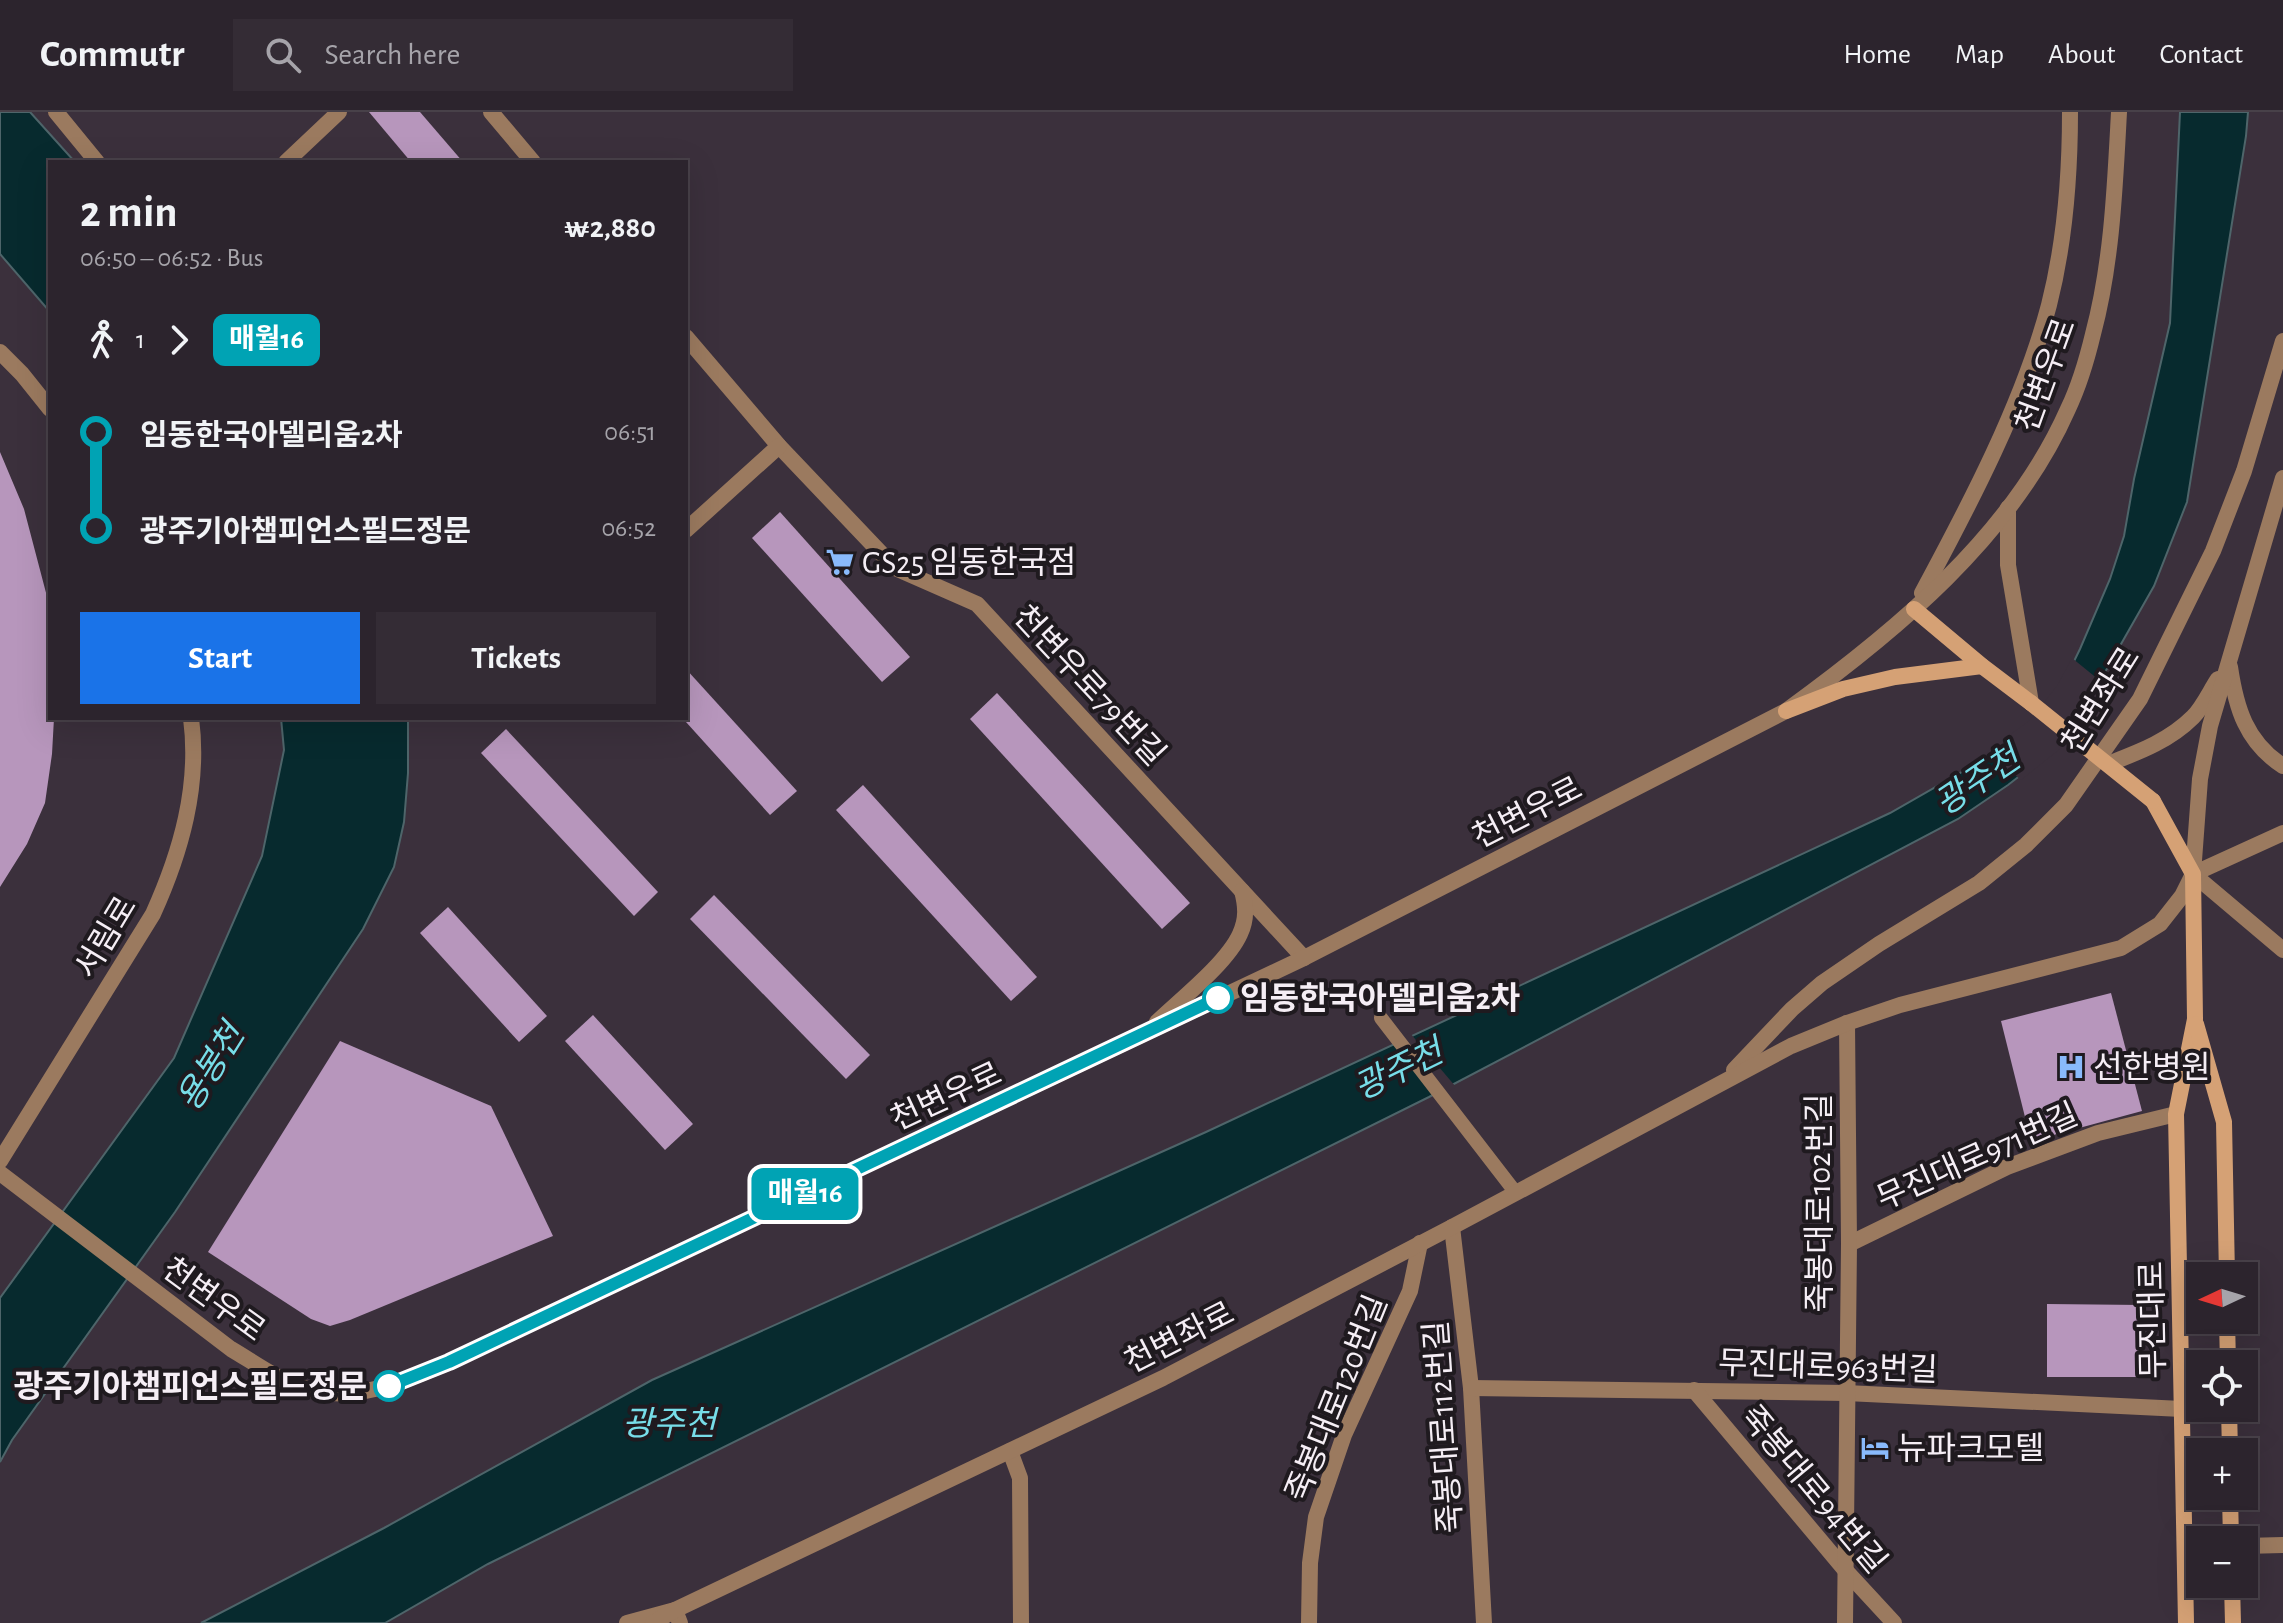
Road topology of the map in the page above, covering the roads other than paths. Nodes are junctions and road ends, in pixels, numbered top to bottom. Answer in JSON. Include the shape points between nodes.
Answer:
{"nodes":[{"id":1,"x":56,"y":112,"type":"edge"},
{"id":2,"x":339,"y":112,"type":"edge"},
{"id":3,"x":491,"y":112,"type":"edge"},
{"id":4,"x":2070,"y":112,"type":"edge"},
{"id":5,"x":2119,"y":112,"type":"edge"},
{"id":6,"x":95,"y":160,"type":"edge"},
{"id":7,"x":288,"y":160,"type":"edge"},
{"id":8,"x":531,"y":160,"type":"edge"},
{"id":9,"x":688,"y":339,"type":"edge"},
{"id":10,"x":2283,"y":341,"type":"edge"},
{"id":11,"x":0,"y":352,"type":"edge"},
{"id":12,"x":48,"y":406,"type":"edge"},
{"id":13,"x":779,"y":446,"type":"junction"},
{"id":14,"x":2283,"y":478,"type":"edge"},
{"id":15,"x":2008,"y":508,"type":"junction"},
{"id":16,"x":688,"y":528,"type":"edge"},
{"id":17,"x":1914,"y":609,"type":"junction"},
{"id":18,"x":2230,"y":661,"type":"junction"},
{"id":19,"x":1982,"y":666,"type":"junction"},
{"id":20,"x":2031,"y":703,"type":"junction"},
{"id":21,"x":1786,"y":711,"type":"junction"},
{"id":22,"x":191,"y":720,"type":"edge"},
{"id":23,"x":2108,"y":764,"type":"junction"},
{"id":24,"x":2283,"y":766,"type":"edge"},
{"id":25,"x":2283,"y":833,"type":"edge"},
{"id":26,"x":2193,"y":874,"type":"junction"},
{"id":27,"x":1242,"y":891,"type":"junction"},
{"id":28,"x":2283,"y":950,"type":"edge"},
{"id":29,"x":1304,"y":958,"type":"junction"},
{"id":30,"x":1381,"y":1018,"type":"dead end"},
{"id":31,"x":2195,"y":1019,"type":"junction"},
{"id":32,"x":1847,"y":1023,"type":"junction"},
{"id":33,"x":1147,"y":1032,"type":"junction"},
{"id":34,"x":1722,"y":1083,"type":"junction"},
{"id":35,"x":2176,"y":1114,"type":"junction"},
{"id":36,"x":0,"y":1161,"type":"edge"},
{"id":37,"x":0,"y":1173,"type":"edge"},
{"id":38,"x":1516,"y":1193,"type":"junction"},
{"id":39,"x":1452,"y":1227,"type":"junction"},
{"id":40,"x":1420,"y":1243,"type":"junction"},
{"id":41,"x":1849,"y":1244,"type":"junction"},
{"id":42,"x":2227,"y":1262,"type":"edge"},
{"id":43,"x":1471,"y":1388,"type":"junction"},
{"id":44,"x":1694,"y":1390,"type":"junction"},
{"id":45,"x":1846,"y":1393,"type":"junction"},
{"id":46,"x":2182,"y":1409,"type":"junction"},
{"id":47,"x":1010,"y":1451,"type":"junction"},
{"id":48,"x":2283,"y":1545,"type":"edge"},
{"id":49,"x":2258,"y":1546,"type":"edge"},
{"id":50,"x":1846,"y":1571,"type":"junction"},
{"id":51,"x":2232,"y":1598,"type":"edge"},
{"id":52,"x":677,"y":1617,"type":"edge"},
{"id":53,"x":627,"y":1623,"type":"edge"},
{"id":54,"x":653,"y":1623,"type":"edge"},
{"id":55,"x":1021,"y":1623,"type":"edge"},
{"id":56,"x":1309,"y":1623,"type":"edge"},
{"id":57,"x":1484,"y":1623,"type":"edge"},
{"id":58,"x":1845,"y":1623,"type":"edge"},
{"id":59,"x":1894,"y":1623,"type":"edge"},
{"id":60,"x":2186,"y":1623,"type":"edge"},
{"id":61,"x":2233,"y":1623,"type":"edge"}],
"edges":[{"from":1,"to":6,"type":"street"},
{"from":2,"to":7,"type":"street"},
{"from":3,"to":8,"type":"street"},
{"from":4,"to":17,"type":"street","name":"천변우로","via":[[2065,223],[2034,355],[1966,512]]},
{"from":5,"to":15,"type":"street","name":"천변우로","via":[[2106,268],[2093,334],[2069,408]]},
{"from":9,"to":13,"type":"street","name":"천변우로79번길"},
{"from":10,"to":34,"type":"street","name":"천변좌로","via":[[2244,471],[2213,551],[2140,699],[2066,805],[1979,883],[1822,983]]},
{"from":11,"to":12,"type":"street"},
{"from":13,"to":16,"type":"street"},
{"from":13,"to":27,"type":"street","name":"천변우로79번길","via":[[895,568],[977,604]]},
{"from":14,"to":18,"type":"street","name":"천변좌로"},
{"from":15,"to":17,"type":"street","name":"천변우로"},
{"from":15,"to":20,"type":"street","via":[[2008,565]]},
{"from":17,"to":19,"type":"main road"},
{"from":17,"to":21,"type":"street","name":"천변우로"},
{"from":18,"to":23,"type":"street","via":[[2195,716],[2150,748]]},
{"from":18,"to":24,"type":"street","via":[[2244,723],[2259,747]]},
{"from":18,"to":26,"type":"street","name":"천변좌로","via":[[2200,779]]},
{"from":19,"to":20,"type":"main road"},
{"from":19,"to":21,"type":"main road","via":[[1895,677],[1843,689]]},
{"from":20,"to":23,"type":"main road","bridge":true},
{"from":21,"to":29,"type":"street","name":"천변우로"},
{"from":22,"to":36,"type":"street","name":"서림로","via":[[190,800],[169,879],[153,914]]},
{"from":23,"to":26,"type":"main road","name":"무진대로","bridge":true,"via":[[2153,801]]},
{"from":25,"to":26,"type":"street"},
{"from":26,"to":28,"type":"street"},
{"from":26,"to":31,"type":"main road","name":"무진대로"},
{"from":26,"to":32,"type":"street","name":"천변좌로","via":[[2160,924],[2121,948]]},
{"from":27,"to":29,"type":"street","name":"천변우로79번길"},
{"from":27,"to":33,"type":"street","via":[[1245,920],[1235,944]]},
{"from":29,"to":33,"type":"street","name":"천변우로"},
{"from":30,"to":38,"type":"street"},
{"from":31,"to":35,"type":"main road","name":"무진대로"},
{"from":31,"to":42,"type":"main road","name":"무진대로","via":[[2224,1122]]},
{"from":32,"to":34,"type":"street","name":"천변좌로"},
{"from":32,"to":41,"type":"street","name":"죽봉대로102번길"},
{"from":33,"to":37,"type":"street","name":"천변우로","via":[[449,1362],[369,1391],[307,1389],[231,1349]]},
{"from":34,"to":38,"type":"street","name":"천변좌로"},
{"from":35,"to":41,"type":"street","name":"무진대로971번길","via":[[2098,1133],[2007,1167]]},
{"from":35,"to":46,"type":"main road","name":"무진대로"},
{"from":38,"to":39,"type":"street","name":"천변좌로"},
{"from":39,"to":40,"type":"street","name":"천변좌로"},
{"from":39,"to":43,"type":"street","name":"죽봉대로112번길"},
{"from":40,"to":47,"type":"street","name":"천변좌로","via":[[1163,1378]]},
{"from":40,"to":56,"type":"street","name":"죽봉대로120번길","via":[[1410,1291],[1344,1435],[1316,1517]]},
{"from":41,"to":45,"type":"street","name":"죽봉대로102번길"},
{"from":43,"to":44,"type":"street","name":"무진대로963번길"},
{"from":43,"to":57,"type":"street","name":"죽봉대로112번길"},
{"from":44,"to":45,"type":"street","name":"무진대로963번길"},
{"from":44,"to":50,"type":"street","name":"죽봉대로94번길"},
{"from":45,"to":46,"type":"street","name":"무진대로963번길"},
{"from":45,"to":50,"type":"street","name":"죽봉대로102번길"},
{"from":46,"to":60,"type":"main road","name":"무진대로"},
{"from":47,"to":52,"type":"street","name":"천변좌로"},
{"from":47,"to":55,"type":"street","via":[[1020,1478]]},
{"from":48,"to":49,"type":"street"},
{"from":50,"to":58,"type":"street","name":"죽봉대로102번길"},
{"from":50,"to":59,"type":"street","name":"죽봉대로94번길"},
{"from":51,"to":61,"type":"main road"},
{"from":52,"to":53,"type":"street"},
{"from":52,"to":54,"type":"street","name":"천변좌로"}]}
